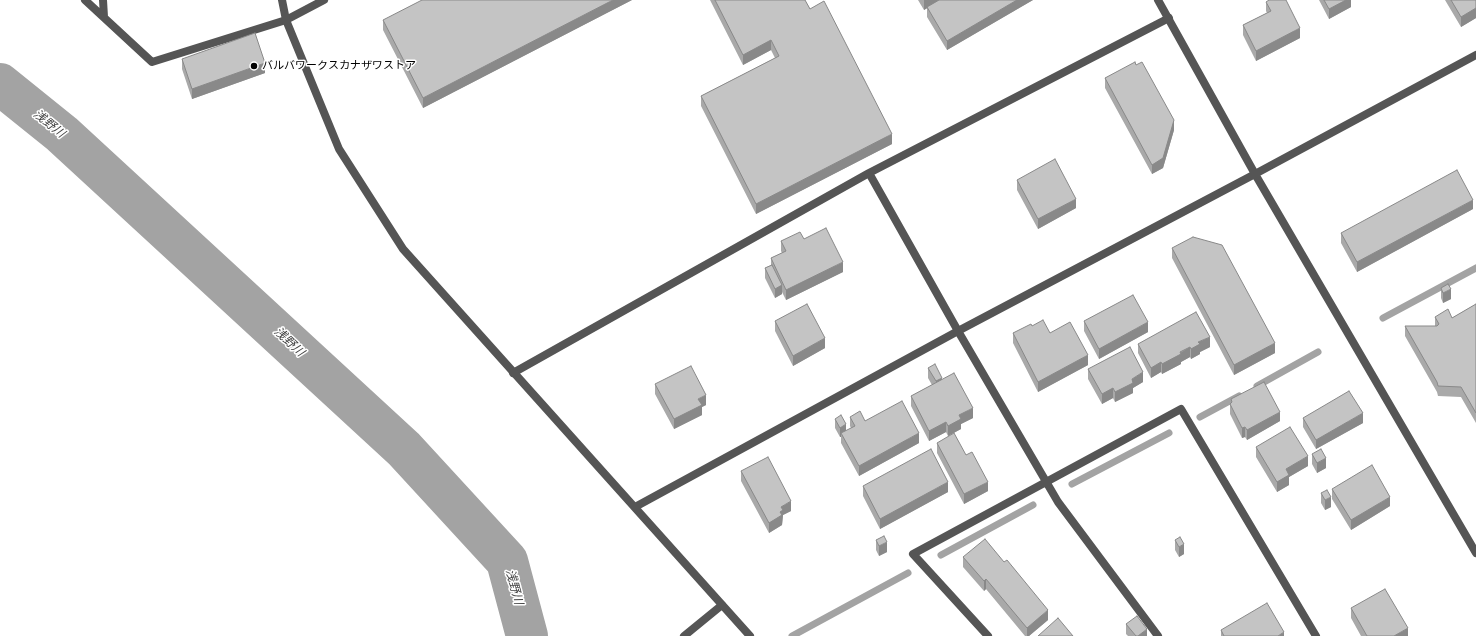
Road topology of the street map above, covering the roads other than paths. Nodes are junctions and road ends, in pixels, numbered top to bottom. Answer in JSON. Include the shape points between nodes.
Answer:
{"nodes":[{"id":1,"x":85,"y":0,"type":"edge"},
{"id":2,"x":103,"y":0,"type":"edge"},
{"id":3,"x":282,"y":0,"type":"edge"},
{"id":4,"x":324,"y":0,"type":"edge"},
{"id":5,"x":1158,"y":0,"type":"edge"},
{"id":6,"x":104,"y":17,"type":"junction"},
{"id":7,"x":1169,"y":18,"type":"junction"},
{"id":8,"x":286,"y":20,"type":"junction"},
{"id":9,"x":1476,"y":55,"type":"edge"},
{"id":10,"x":869,"y":173,"type":"junction"},
{"id":11,"x":1255,"y":174,"type":"junction"},
{"id":12,"x":958,"y":331,"type":"junction"},
{"id":13,"x":513,"y":374,"type":"junction"},
{"id":14,"x":1046,"y":482,"type":"junction"},
{"id":15,"x":635,"y":507,"type":"junction"},
{"id":16,"x":1476,"y":553,"type":"edge"},
{"id":17,"x":722,"y":605,"type":"junction"},
{"id":18,"x":684,"y":636,"type":"edge"},
{"id":19,"x":750,"y":636,"type":"edge"},
{"id":20,"x":988,"y":636,"type":"edge"},
{"id":21,"x":1158,"y":636,"type":"edge"},
{"id":22,"x":1316,"y":636,"type":"edge"}],
"edges":[{"from":1,"to":6,"type":"street"},
{"from":2,"to":6,"type":"street"},
{"from":3,"to":8,"type":"street"},
{"from":4,"to":8,"type":"street"},
{"from":5,"to":7,"type":"street"},
{"from":6,"to":8,"type":"street","via":[[152,62]]},
{"from":7,"to":10,"type":"street"},
{"from":7,"to":11,"type":"street"},
{"from":8,"to":13,"type":"street","via":[[339,149],[403,249]]},
{"from":9,"to":11,"type":"street"},
{"from":10,"to":12,"type":"street"},
{"from":10,"to":13,"type":"street"},
{"from":11,"to":12,"type":"street"},
{"from":11,"to":16,"type":"street"},
{"from":12,"to":14,"type":"street"},
{"from":12,"to":15,"type":"street"},
{"from":13,"to":15,"type":"street"},
{"from":14,"to":20,"type":"street","via":[[913,554]]},
{"from":14,"to":21,"type":"street","via":[[1058,502]]},
{"from":14,"to":22,"type":"street","via":[[1181,409]]},
{"from":15,"to":17,"type":"street"},
{"from":17,"to":18,"type":"street"},
{"from":17,"to":19,"type":"street"}]}
